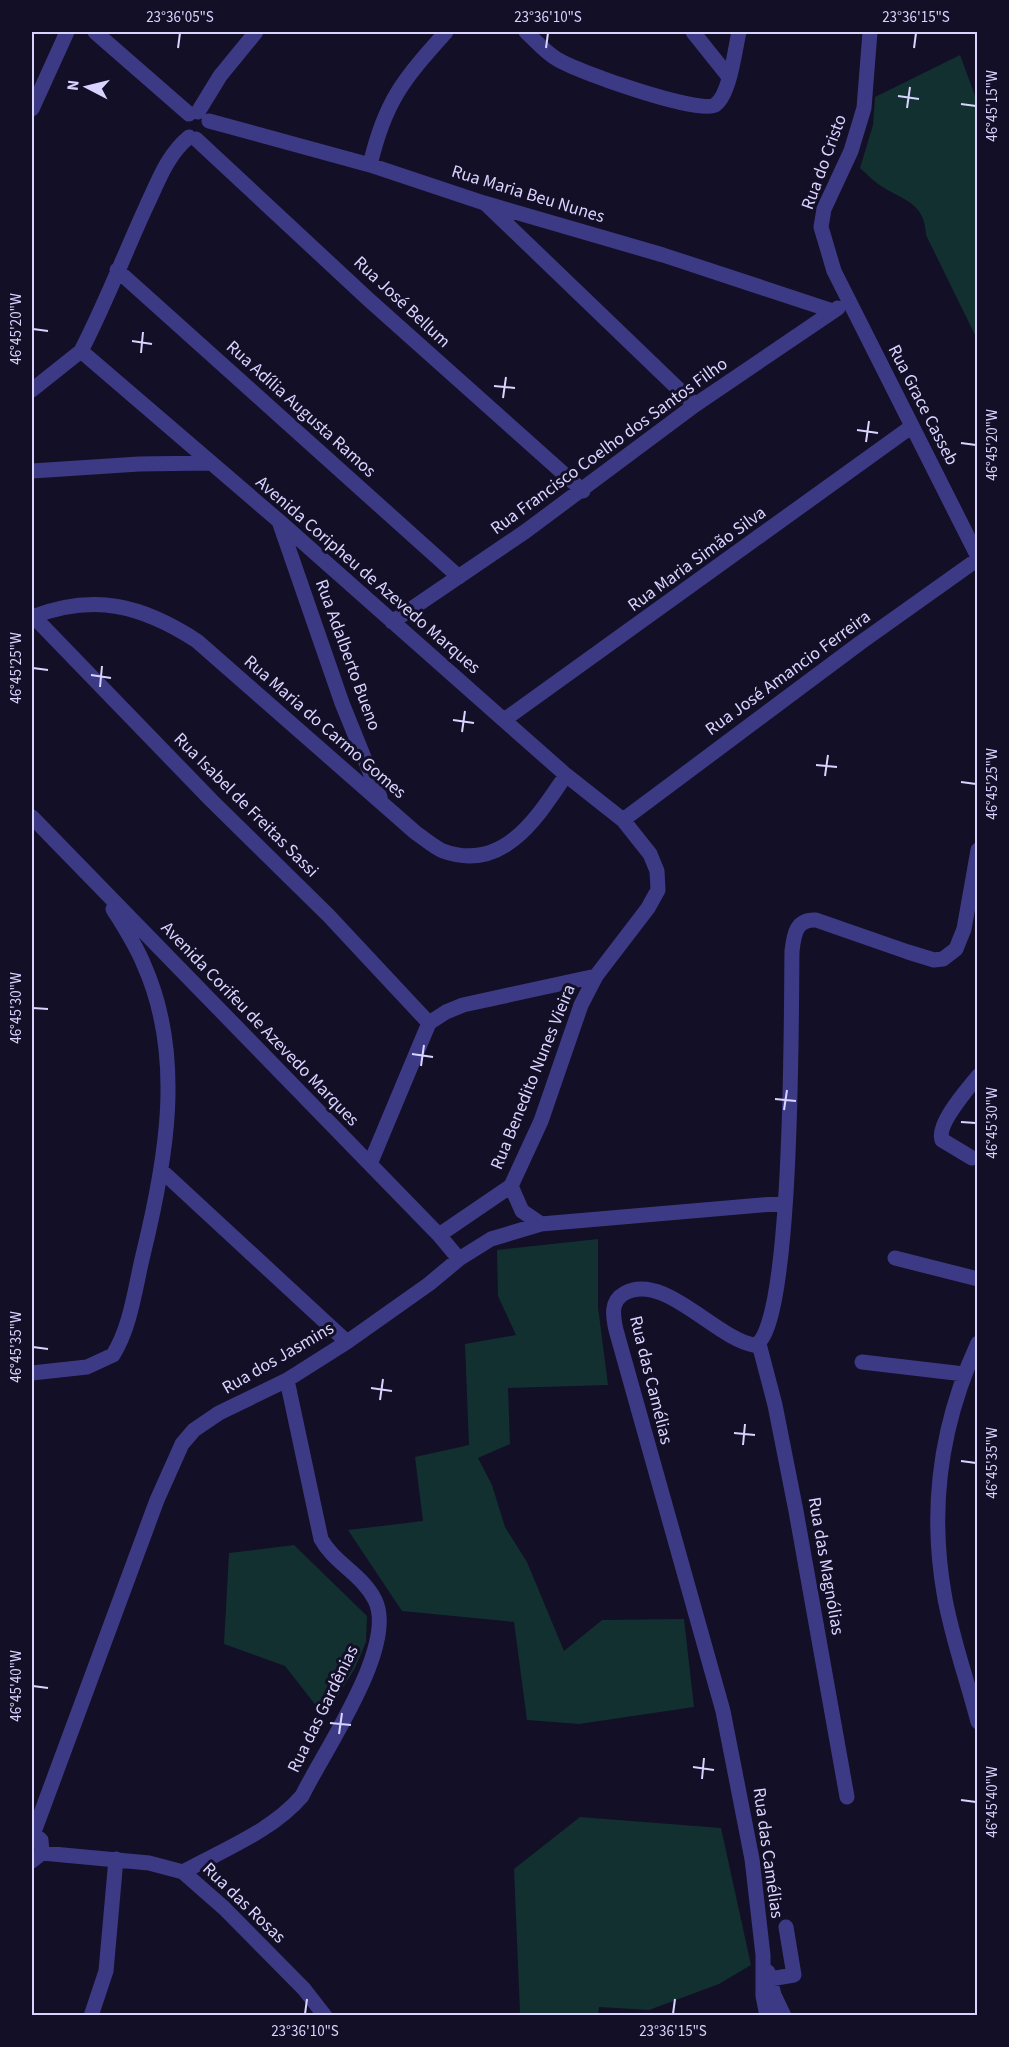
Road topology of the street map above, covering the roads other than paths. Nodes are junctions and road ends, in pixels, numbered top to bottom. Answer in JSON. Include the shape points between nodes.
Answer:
{"nodes":[{"id":1,"x":67,"y":32,"type":"edge"},
{"id":2,"x":94,"y":32,"type":"edge"},
{"id":3,"x":256,"y":32,"type":"edge"},
{"id":4,"x":446,"y":32,"type":"edge"},
{"id":5,"x":526,"y":32,"type":"edge"},
{"id":6,"x":693,"y":32,"type":"edge"},
{"id":7,"x":739,"y":32,"type":"edge"},
{"id":8,"x":870,"y":32,"type":"edge"},
{"id":9,"x":729,"y":77,"type":"junction"},
{"id":10,"x":32,"y":109,"type":"edge"},
{"id":11,"x":199,"y":115,"type":"junction"},
{"id":12,"x":193,"y":138,"type":"junction"},
{"id":13,"x":369,"y":165,"type":"junction"},
{"id":14,"x":484,"y":203,"type":"junction"},
{"id":15,"x":117,"y":270,"type":"junction"},
{"id":16,"x":850,"y":301,"type":"junction"},
{"id":17,"x":833,"y":311,"type":"junction"},
{"id":18,"x":81,"y":351,"type":"junction"},
{"id":19,"x":32,"y":390,"type":"edge"},
{"id":20,"x":695,"y":405,"type":"junction"},
{"id":21,"x":911,"y":427,"type":"junction"},
{"id":22,"x":210,"y":463,"type":"junction"},
{"id":23,"x":32,"y":471,"type":"edge"},
{"id":24,"x":583,"y":491,"type":"junction"},
{"id":25,"x":279,"y":521,"type":"junction"},
{"id":26,"x":978,"y":558,"type":"edge"},
{"id":27,"x":459,"y":577,"type":"junction"},
{"id":28,"x":32,"y":617,"type":"edge"},
{"id":29,"x":392,"y":622,"type":"junction"},
{"id":30,"x":504,"y":720,"type":"junction"},
{"id":31,"x":566,"y":776,"type":"junction"},
{"id":32,"x":381,"y":801,"type":"junction"},
{"id":33,"x":32,"y":817,"type":"edge"},
{"id":34,"x":623,"y":820,"type":"junction"},
{"id":35,"x":978,"y":850,"type":"edge"},
{"id":36,"x":659,"y":882,"type":"joint"},
{"id":37,"x":103,"y":891,"type":"junction"},
{"id":38,"x":596,"y":975,"type":"junction"},
{"id":39,"x":429,"y":1023,"type":"junction"},
{"id":40,"x":978,"y":1076,"type":"edge"},
{"id":41,"x":972,"y":1158,"type":"dead end"},
{"id":42,"x":370,"y":1164,"type":"junction"},
{"id":43,"x":163,"y":1172,"type":"junction"},
{"id":44,"x":511,"y":1186,"type":"junction"},
{"id":45,"x":785,"y":1203,"type":"junction"},
{"id":46,"x":541,"y":1224,"type":"junction"},
{"id":47,"x":439,"y":1234,"type":"junction"},
{"id":48,"x":895,"y":1258,"type":"dead end"},
{"id":49,"x":459,"y":1259,"type":"junction"},
{"id":50,"x":978,"y":1280,"type":"edge"},
{"id":51,"x":347,"y":1342,"type":"junction"},
{"id":52,"x":978,"y":1343,"type":"edge"},
{"id":53,"x":759,"y":1344,"type":"junction"},
{"id":54,"x":862,"y":1362,"type":"dead end"},
{"id":55,"x":32,"y":1373,"type":"edge"},
{"id":56,"x":964,"y":1374,"type":"junction"},
{"id":57,"x":287,"y":1380,"type":"junction"},
{"id":58,"x":978,"y":1722,"type":"edge"},
{"id":59,"x":847,"y":1797,"type":"dead end"},
{"id":60,"x":33,"y":1832,"type":"edge"},
{"id":61,"x":37,"y":1857,"type":"edge"},
{"id":62,"x":116,"y":1859,"type":"junction"},
{"id":63,"x":183,"y":1872,"type":"junction"},
{"id":64,"x":786,"y":1927,"type":"dead end"},
{"id":65,"x":763,"y":1955,"type":"junction"},
{"id":66,"x":770,"y":1979,"type":"junction"},
{"id":67,"x":91,"y":2016,"type":"edge"},
{"id":68,"x":325,"y":2016,"type":"edge"},
{"id":69,"x":767,"y":2016,"type":"edge"},
{"id":70,"x":784,"y":2016,"type":"edge"}],
"edges":[{"from":1,"to":10,"type":"street"},
{"from":2,"to":11,"type":"street","name":"Rua Maria Beu Nunes"},
{"from":3,"to":11,"type":"street","via":[[220,76]]},
{"from":4,"to":13,"type":"street","via":[[401,83],[386,109]]},
{"from":5,"to":9,"type":"street","via":[[556,59],[575,68],[652,95],[705,108],[720,100]]},
{"from":6,"to":9,"type":"street"},
{"from":7,"to":9,"type":"street"},
{"from":8,"to":16,"type":"street","name":"Rua do Cristo","via":[[864,108],[851,151],[824,209],[821,227],[830,260]]},
{"from":11,"to":12,"type":"street","via":[[207,133]]},
{"from":11,"to":12,"type":"street","via":[[183,125]]},
{"from":11,"to":13,"type":"street","name":"Rua Maria Beu Nunes"},
{"from":12,"to":15,"type":"street","via":[[169,158]]},
{"from":12,"to":24,"type":"street","name":"Rua José Bellum"},
{"from":13,"to":14,"type":"street","name":"Rua Maria Beu Nunes"},
{"from":14,"to":17,"type":"street","name":"Rua Maria Beu Nunes","via":[[663,255]]},
{"from":14,"to":20,"type":"street"},
{"from":15,"to":18,"type":"street","via":[[103,310]]},
{"from":15,"to":27,"type":"street","name":"Rua Adília Augusta Ramos"},
{"from":16,"to":17,"type":"street","name":"Rua Francisco Coelho dos Santos Filho"},
{"from":16,"to":21,"type":"street","name":"Rua Grace Casseb"},
{"from":17,"to":20,"type":"street","name":"Rua Francisco Coelho dos Santos Filho"},
{"from":18,"to":19,"type":"street"},
{"from":18,"to":22,"type":"street","name":"Avenida Coripheu de Azevedo Marques"},
{"from":20,"to":24,"type":"street","name":"Rua Francisco Coelho dos Santos Filho"},
{"from":21,"to":26,"type":"street","name":"Rua Grace Casseb"},
{"from":21,"to":30,"type":"street","name":"Rua Maria Simão Silva"},
{"from":22,"to":23,"type":"street"},
{"from":22,"to":25,"type":"street","name":"Avenida Coripheu de Azevedo Marques"},
{"from":24,"to":27,"type":"street","name":"Rua Francisco Coelho dos Santos Filho"},
{"from":25,"to":29,"type":"street","name":"Avenida Coripheu de Azevedo Marques"},
{"from":25,"to":32,"type":"street","name":"Rua Adalberto Bueno","via":[[342,703]]},
{"from":26,"to":34,"type":"street","name":"Rua José Amancio Ferreira"},
{"from":27,"to":29,"type":"street","name":"Rua Francisco Coelho dos Santos Filho"},
{"from":28,"to":32,"type":"street","name":"Rua Maria do Carmo Gomes","via":[[81,604],[107,605],[153,615],[174,626],[197,641]]},
{"from":28,"to":39,"type":"street","name":"Rua Isabel de Freitas Sassi","via":[[329,916]]},
{"from":29,"to":30,"type":"street","name":"Avenida Coripheu de Azevedo Marques"},
{"from":30,"to":31,"type":"street","name":"Avenida Coripheu de Azevedo Marques"},
{"from":31,"to":32,"type":"street","name":"Rua Maria do Carmo Gomes","via":[[513,843],[476,856],[442,850],[416,833]]},
{"from":31,"to":34,"type":"street","name":"Avenida Coripheu de Azevedo Marques"},
{"from":33,"to":37,"type":"street","name":"Avenida Corifeu de Azevedo Marques"},
{"from":34,"to":36,"type":"street","name":"Avenida Coripheu de Azevedo Marques","via":[[650,854]]},
{"from":35,"to":45,"type":"street","via":[[964,929],[956,950],[943,959],[934,960],[816,920],[807,920],[797,928],[792,951]]},
{"from":36,"to":38,"type":"street","name":"Rua Benedito Nunes Vieira","via":[[648,908]]},
{"from":37,"to":42,"type":"street","name":"Avenida Corifeu de Azevedo Marques"},
{"from":37,"to":43,"type":"street","via":[[145,965],[163,1030],[169,1092]]},
{"from":38,"to":39,"type":"street","via":[[463,1005]]},
{"from":38,"to":44,"type":"street","name":"Rua Benedito Nunes Vieira","via":[[581,1005],[541,1121]]},
{"from":39,"to":42,"type":"street"},
{"from":40,"to":41,"type":"street","via":[[940,1135]]},
{"from":42,"to":47,"type":"street","name":"Avenida Corifeu de Azevedo Marques"},
{"from":43,"to":51,"type":"street"},
{"from":43,"to":55,"type":"street","via":[[127,1321],[113,1355],[87,1367]]},
{"from":44,"to":46,"type":"street","name":"Rua Benedito Nunes Vieira","via":[[522,1211]]},
{"from":44,"to":47,"type":"street"},
{"from":45,"to":46,"type":"street","name":"Rua dos Jasmins"},
{"from":45,"to":53,"type":"street","via":[[781,1273],[772,1319]]},
{"from":46,"to":49,"type":"street","name":"Rua dos Jasmins","via":[[491,1239]]},
{"from":47,"to":49,"type":"street","name":"Avenida Corifeu de Azevedo Marques"},
{"from":48,"to":50,"type":"street"},
{"from":49,"to":51,"type":"street","name":"Rua dos Jasmins"},
{"from":51,"to":57,"type":"street","name":"Rua dos Jasmins"},
{"from":52,"to":56,"type":"street"},
{"from":53,"to":59,"type":"street","name":"Rua das Magnólias","via":[[794,1499]]},
{"from":53,"to":65,"type":"street","name":"Rua das Camélias","via":[[735,1340],[653,1289],[628,1291],[614,1306],[616,1330],[725,1722],[752,1859]]},
{"from":54,"to":56,"type":"street"},
{"from":56,"to":58,"type":"street","via":[[944,1441],[938,1484],[937,1544],[944,1595]]},
{"from":57,"to":60,"type":"street","name":"Rua dos Jasmins","via":[[207,1421],[182,1444],[141,1540]]},
{"from":57,"to":63,"type":"street","name":"Rua das Gardênias","via":[[321,1539],[327,1551],[369,1589],[380,1611],[380,1630],[368,1669],[302,1796],[274,1820]]},
{"from":60,"to":61,"type":"street","via":[[41,1840]]},
{"from":61,"to":62,"type":"street","name":"Rua das Rosas"},
{"from":62,"to":63,"type":"street","name":"Rua das Rosas"},
{"from":62,"to":67,"type":"street","via":[[106,1971]]},
{"from":63,"to":68,"type":"street","name":"Rua das Rosas","via":[[232,1915]]},
{"from":64,"to":66,"type":"street","via":[[795,1973]]},
{"from":65,"to":66,"type":"street","name":"Rua das Camélias"},
{"from":65,"to":69,"type":"street","name":"Rua das Camélias"},
{"from":66,"to":70,"type":"street","name":"Rua das Camélias"}]}
